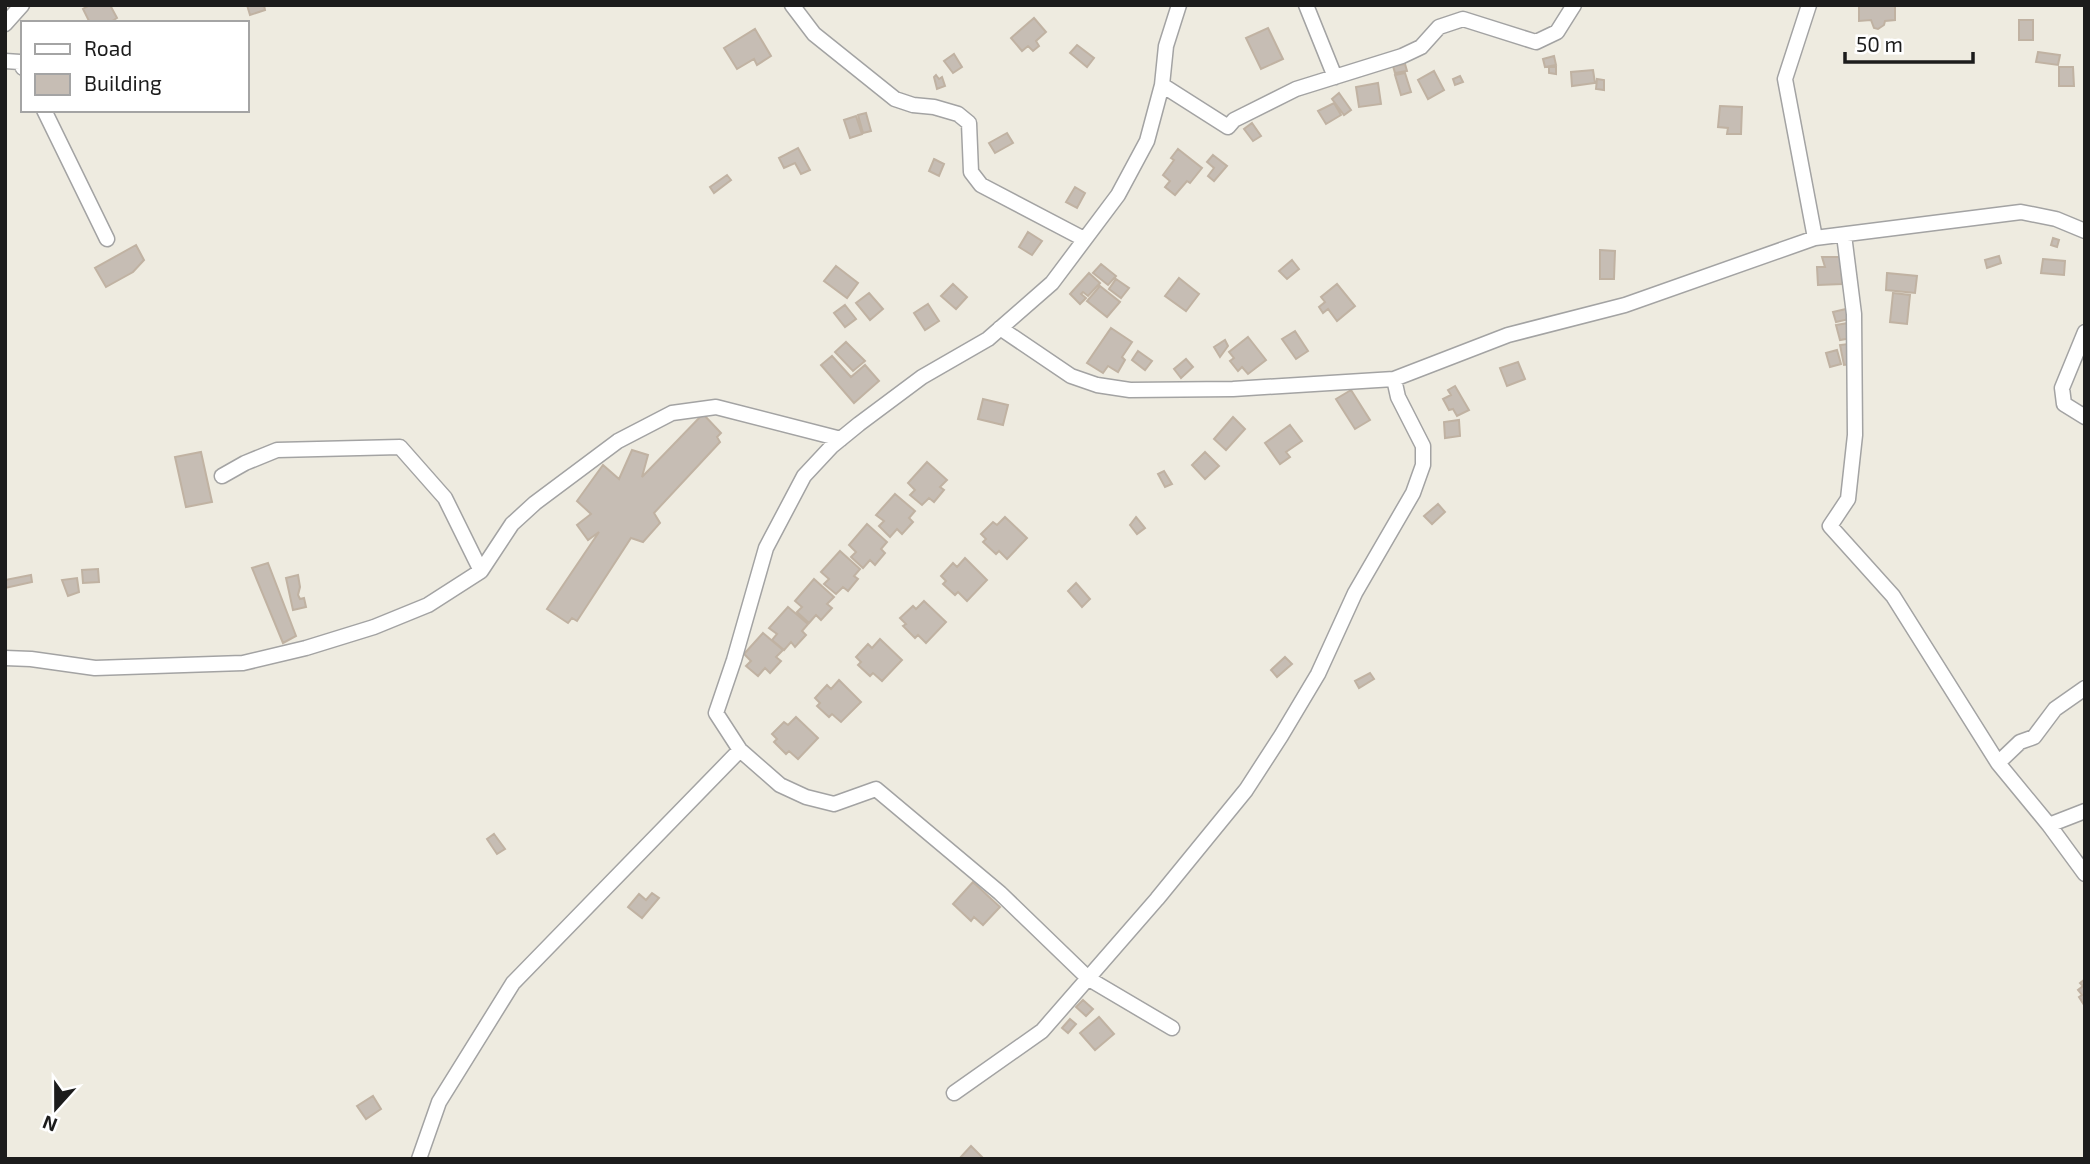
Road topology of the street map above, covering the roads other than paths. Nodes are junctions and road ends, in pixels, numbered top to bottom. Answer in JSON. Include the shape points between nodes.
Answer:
{"nodes":[{"id":1,"x":22,"y":5,"type":"edge"},
{"id":2,"x":792,"y":5,"type":"edge"},
{"id":3,"x":1179,"y":5,"type":"edge"},
{"id":4,"x":1306,"y":5,"type":"edge"},
{"id":5,"x":1574,"y":5,"type":"edge"},
{"id":6,"x":1810,"y":5,"type":"edge"},
{"id":7,"x":5,"y":24,"type":"edge"},
{"id":8,"x":1335,"y":77,"type":"junction"},
{"id":9,"x":1162,"y":85,"type":"junction"},
{"id":10,"x":45,"y":112,"type":"edge"},
{"id":11,"x":2085,"y":232,"type":"edge"},
{"id":12,"x":1844,"y":235,"type":"junction"},
{"id":13,"x":1815,"y":238,"type":"junction"},
{"id":14,"x":107,"y":239,"type":"dead end"},
{"id":15,"x":1084,"y":239,"type":"junction"},
{"id":16,"x":1000,"y":328,"type":"junction"},
{"id":17,"x":2085,"y":332,"type":"edge"},
{"id":18,"x":1394,"y":379,"type":"junction"},
{"id":19,"x":2085,"y":416,"type":"edge"},
{"id":20,"x":841,"y":439,"type":"junction"},
{"id":21,"x":222,"y":476,"type":"dead end"},
{"id":22,"x":481,"y":571,"type":"junction"},
{"id":23,"x":5,"y":659,"type":"edge"},
{"id":24,"x":2085,"y":688,"type":"edge"},
{"id":25,"x":740,"y":750,"type":"junction"},
{"id":26,"x":1998,"y":763,"type":"junction"},
{"id":27,"x":2085,"y":811,"type":"edge"},
{"id":28,"x":2049,"y":825,"type":"junction"},
{"id":29,"x":2085,"y":874,"type":"edge"},
{"id":30,"x":1089,"y":979,"type":"junction"},
{"id":31,"x":1172,"y":1028,"type":"dead end"},
{"id":32,"x":954,"y":1093,"type":"dead end"},
{"id":33,"x":419,"y":1159,"type":"edge"}],
"edges":[{"from":1,"to":7,"type":"street"},
{"from":2,"to":15,"type":"street","via":[[814,34],[895,99],[958,114],[969,123],[971,172],[981,186]]},
{"from":3,"to":9,"type":"street","via":[[1166,46]]},
{"from":4,"to":8,"type":"street"},
{"from":5,"to":8,"type":"street","via":[[1558,32],[1536,42],[1463,19],[1440,27],[1421,47],[1402,56]]},
{"from":6,"to":13,"type":"street","via":[[1785,79]]},
{"from":8,"to":9,"type":"street","via":[[1296,89],[1228,127]]},
{"from":9,"to":15,"type":"street","via":[[1147,141],[1118,195]]},
{"from":10,"to":14,"type":"street"},
{"from":11,"to":12,"type":"street","via":[[2056,219],[2021,212]]},
{"from":12,"to":13,"type":"street"},
{"from":12,"to":26,"type":"street","via":[[1854,314],[1855,435],[1847,499],[1830,526],[1893,596]]},
{"from":13,"to":18,"type":"street","via":[[1625,305],[1508,335]]},
{"from":15,"to":16,"type":"street","via":[[1052,283]]},
{"from":16,"to":18,"type":"street","via":[[1071,376],[1130,390]]},
{"from":16,"to":20,"type":"street","via":[[922,377]]},
{"from":17,"to":19,"type":"street","via":[[2062,388],[2064,404]]},
{"from":18,"to":30,"type":"street","via":[[1423,446],[1423,465],[1413,493],[1355,593],[1318,674],[1246,790]]},
{"from":20,"to":22,"type":"street","via":[[716,407],[672,413],[618,441],[535,503],[512,524]]},
{"from":20,"to":25,"type":"street","via":[[804,476],[766,548],[716,713]]},
{"from":21,"to":22,"type":"street","via":[[277,450],[400,447],[445,498]]},
{"from":22,"to":23,"type":"street","via":[[428,605],[374,627],[243,663],[95,668]]},
{"from":24,"to":26,"type":"street","via":[[2055,709],[2034,737],[2020,742]]},
{"from":25,"to":30,"type":"street","via":[[780,785],[806,797],[834,804],[876,789],[1000,893]]},
{"from":25,"to":33,"type":"street","via":[[513,983],[439,1102]]},
{"from":26,"to":28,"type":"street"},
{"from":27,"to":28,"type":"street"},
{"from":28,"to":29,"type":"street"},
{"from":30,"to":31,"type":"street"},
{"from":30,"to":32,"type":"street","via":[[1042,1031]]}]}
